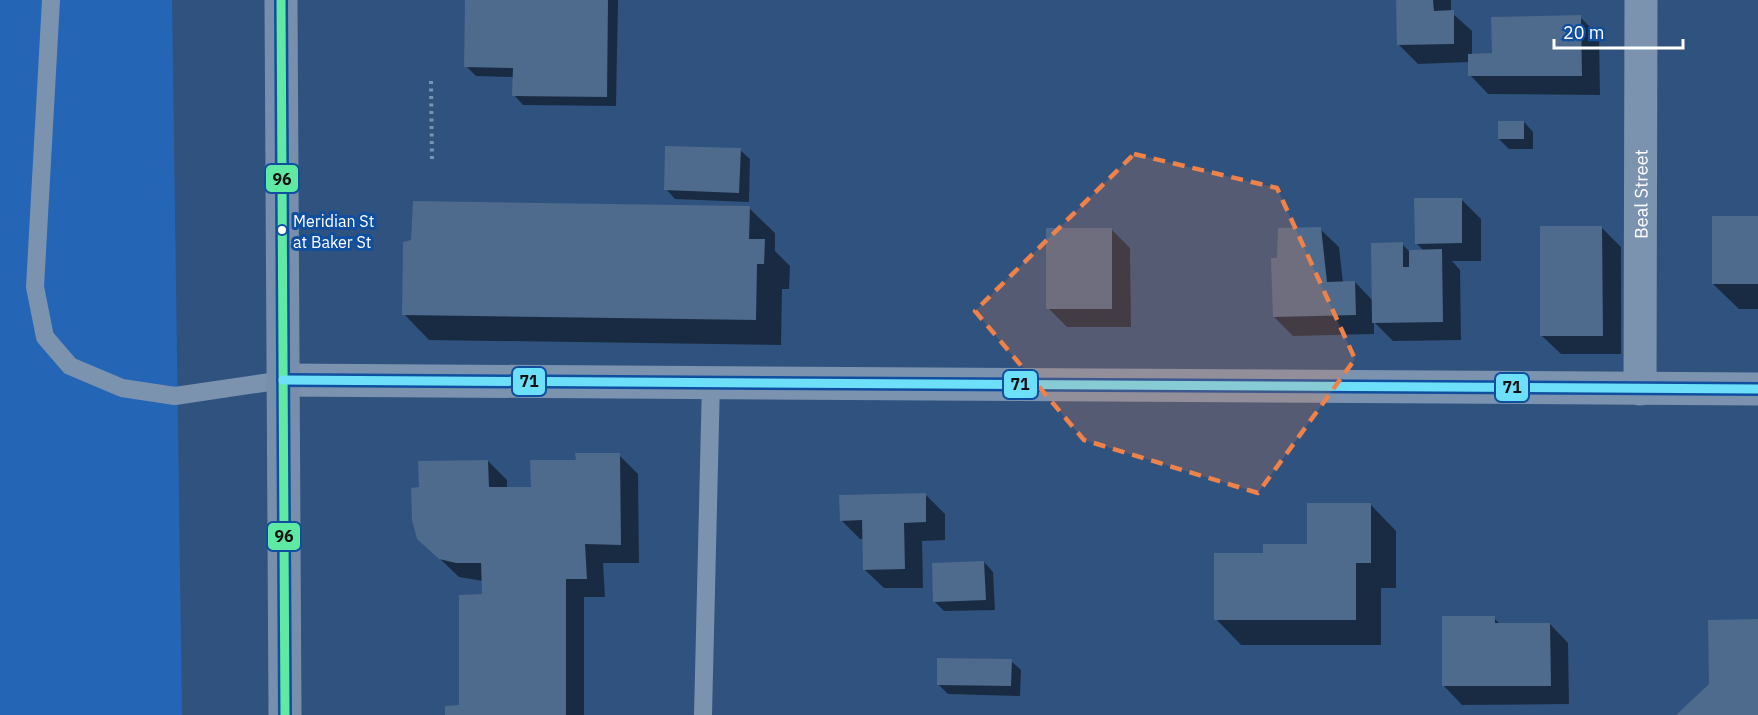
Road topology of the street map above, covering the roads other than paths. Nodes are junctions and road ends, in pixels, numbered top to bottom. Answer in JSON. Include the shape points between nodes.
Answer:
{"nodes":[{"id":1,"x":51,"y":0,"type":"edge"},
{"id":2,"x":281,"y":0,"type":"edge"},
{"id":3,"x":1641,"y":0,"type":"edge"},
{"id":4,"x":283,"y":380,"type":"junction"},
{"id":5,"x":711,"y":382,"type":"junction"},
{"id":6,"x":1640,"y":388,"type":"junction"},
{"id":7,"x":1758,"y":389,"type":"edge"},
{"id":8,"x":285,"y":715,"type":"edge"},
{"id":9,"x":703,"y":715,"type":"edge"}],
"edges":[{"from":1,"to":4,"type":"lane","via":[[35,287],[45,337],[70,366],[122,388],[175,396]]},
{"from":2,"to":4,"type":"main road"},
{"from":3,"to":6,"type":"street","name":"Beal Street"},
{"from":4,"to":5,"type":"street"},
{"from":4,"to":8,"type":"main road"},
{"from":5,"to":6,"type":"street"},
{"from":5,"to":9,"type":"lane"},
{"from":6,"to":7,"type":"street"}]}
